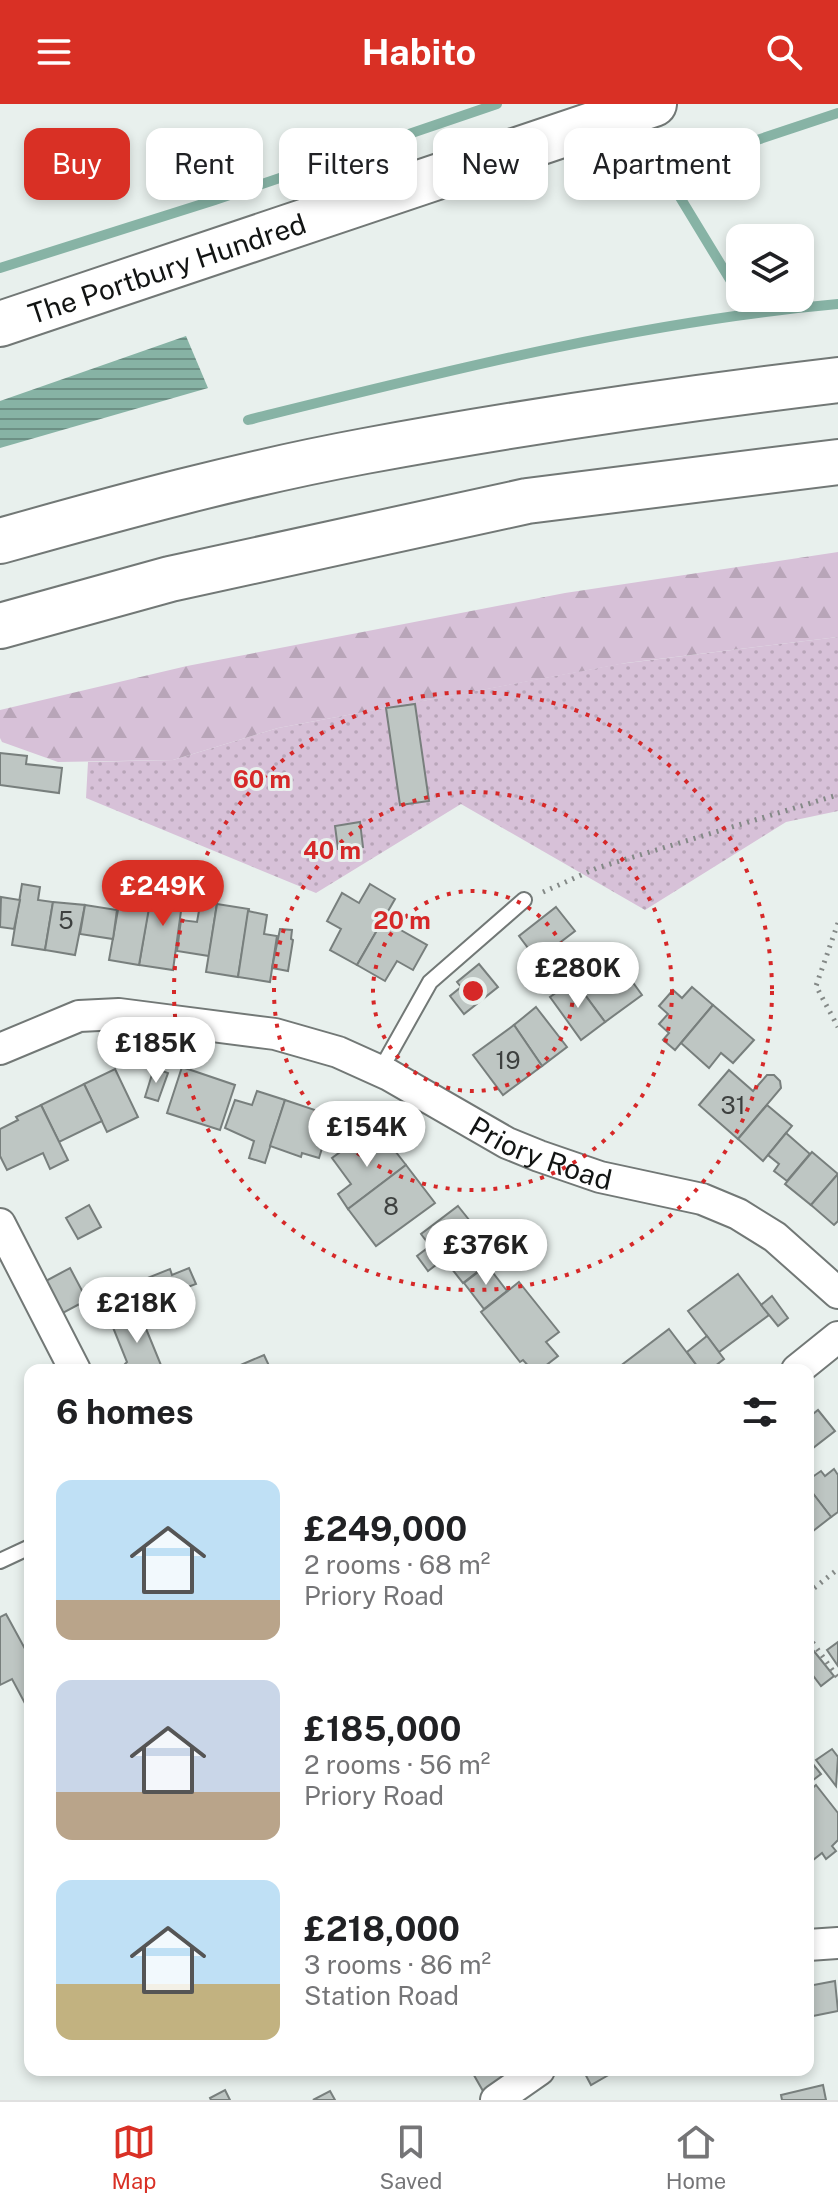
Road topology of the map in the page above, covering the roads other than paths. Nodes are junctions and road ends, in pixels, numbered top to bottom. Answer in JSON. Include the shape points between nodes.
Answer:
{"nodes":[{"id":1,"x":654,"y":104,"type":"edge"},
{"id":2,"x":0,"y":324,"type":"edge"},
{"id":3,"x":838,"y":380,"type":"edge"},
{"id":4,"x":838,"y":462,"type":"edge"},
{"id":5,"x":0,"y":541,"type":"edge"},
{"id":6,"x":0,"y":626,"type":"edge"},
{"id":7,"x":524,"y":900,"type":"road end"},
{"id":8,"x":0,"y":1049,"type":"edge"},
{"id":9,"x":380,"y":1071,"type":"junction"},
{"id":10,"x":0,"y":1224,"type":"edge"},
{"id":11,"x":838,"y":1293,"type":"edge"},
{"id":12,"x":838,"y":1337,"type":"edge"},
{"id":13,"x":72,"y":1364,"type":"edge"},
{"id":14,"x":804,"y":1364,"type":"edge"},
{"id":15,"x":24,"y":1550,"type":"edge"},
{"id":16,"x":0,"y":1561,"type":"edge"},
{"id":17,"x":838,"y":1943,"type":"edge"},
{"id":18,"x":814,"y":1945,"type":"edge"},
{"id":19,"x":530,"y":2076,"type":"edge"},
{"id":20,"x":496,"y":2100,"type":"edge"}],
"edges":[{"from":1,"to":2,"type":"main road","name":"The Portbury Hundred"},
{"from":3,"to":5,"type":"main road","via":[[701,396],[363,451],[171,493]]},
{"from":4,"to":6,"type":"main road","via":[[527,501],[170,579]]},
{"from":7,"to":9,"type":"lane","via":[[430,982]]},
{"from":8,"to":9,"type":"street","name":"Priory Road","via":[[79,1016],[119,1014],[275,1034]]},
{"from":9,"to":11,"type":"street","name":"Priory Road","via":[[539,1156],[600,1177],[702,1199],[738,1214],[775,1237]]},
{"from":10,"to":13,"type":"street"},
{"from":12,"to":14,"type":"street"},
{"from":15,"to":16,"type":"lane"},
{"from":17,"to":18,"type":"street"},
{"from":19,"to":20,"type":"street"}]}
